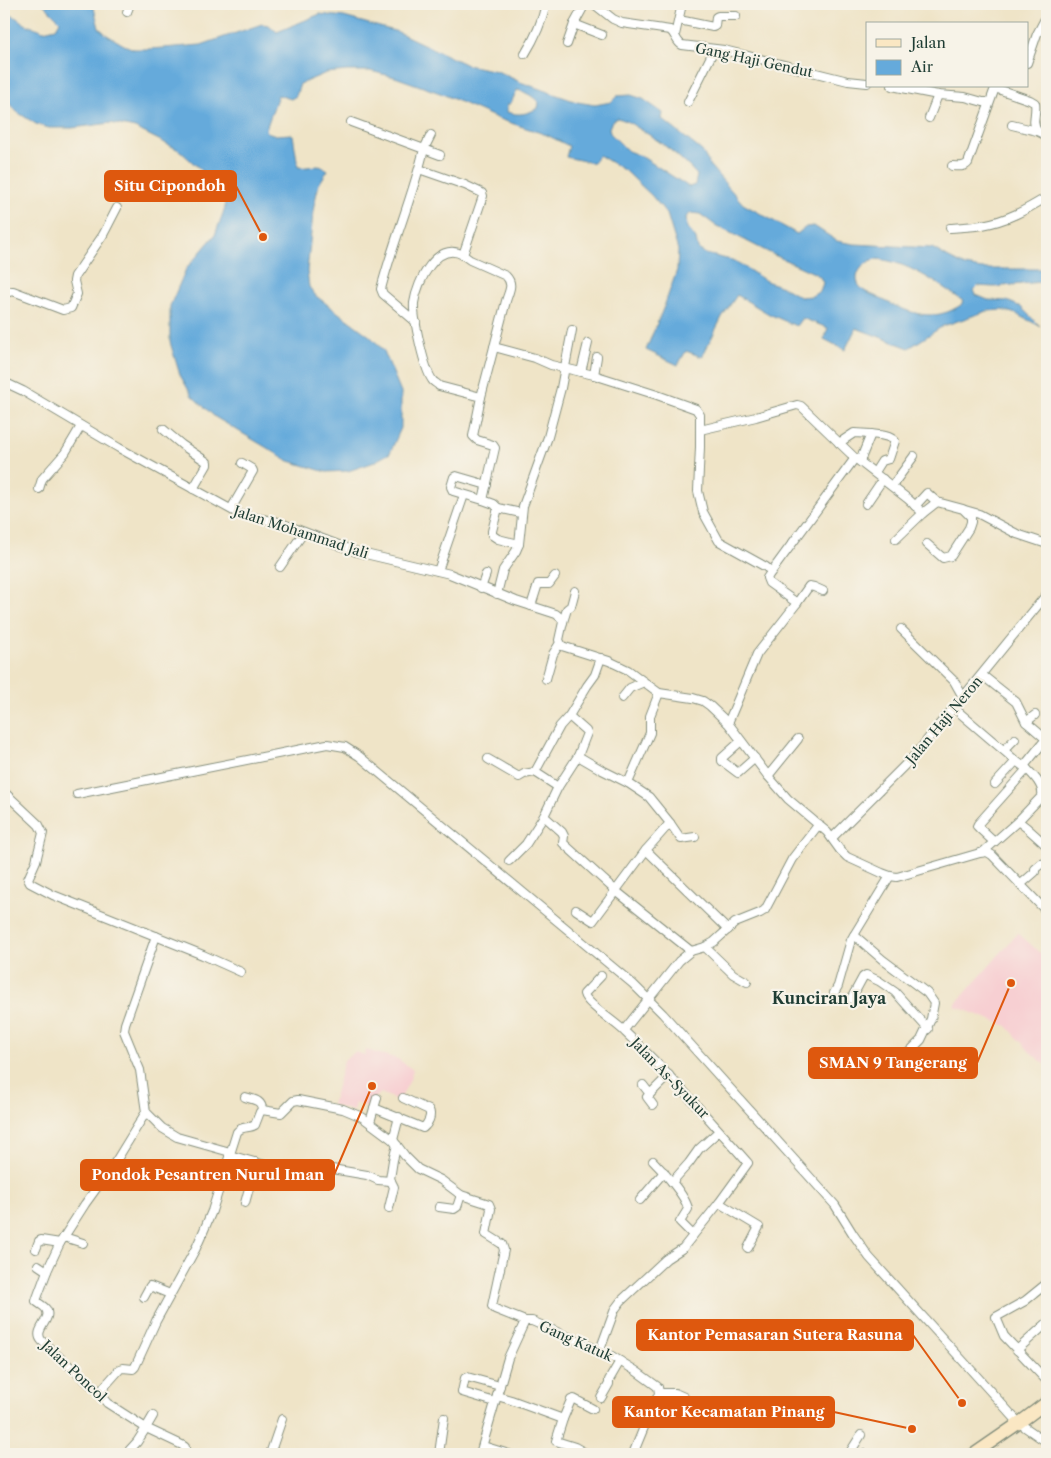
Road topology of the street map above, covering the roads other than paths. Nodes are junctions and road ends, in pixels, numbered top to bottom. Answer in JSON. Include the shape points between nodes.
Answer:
{"nodes":[{"id":1,"x":130,"y":4,"type":"edge"},
{"id":2,"x":546,"y":4,"type":"edge"},
{"id":3,"x":585,"y":4,"type":"edge"},
{"id":4,"x":594,"y":4,"type":"edge"},
{"id":5,"x":682,"y":4,"type":"edge"},
{"id":6,"x":128,"y":12,"type":"dead end"},
{"id":7,"x":1047,"y":15,"type":"edge"},
{"id":8,"x":736,"y":16,"type":"dead end"},
{"id":9,"x":679,"y":20,"type":"junction"},
{"id":10,"x":574,"y":24,"type":"junction"},
{"id":11,"x":602,"y":35,"type":"dead end"},
{"id":12,"x":675,"y":35,"type":"junction"},
{"id":13,"x":567,"y":44,"type":"dead end"},
{"id":14,"x":714,"y":50,"type":"junction"},
{"id":15,"x":525,"y":54,"type":"dead end"},
{"id":16,"x":1028,"y":60,"type":"edge"},
{"id":17,"x":866,"y":83,"type":"edge"},
{"id":18,"x":901,"y":88,"type":"edge"},
{"id":19,"x":994,"y":88,"type":"edge"},
{"id":20,"x":1007,"y":89,"type":"edge"},
{"id":21,"x":938,"y":96,"type":"junction"},
{"id":22,"x":688,"y":102,"type":"dead end"},
{"id":23,"x":989,"y":102,"type":"junction"},
{"id":24,"x":929,"y":118,"type":"dead end"},
{"id":25,"x":351,"y":122,"type":"dead end"},
{"id":26,"x":1012,"y":125,"type":"dead end"},
{"id":27,"x":1037,"y":131,"type":"junction"},
{"id":28,"x":431,"y":135,"type":"dead end"},
{"id":29,"x":1047,"y":136,"type":"edge"},
{"id":30,"x":424,"y":149,"type":"junction"},
{"id":31,"x":440,"y":155,"type":"dead end"},
{"id":32,"x":952,"y":166,"type":"dead end"},
{"id":33,"x":419,"y":169,"type":"junction"},
{"id":34,"x":1047,"y":197,"type":"edge"},
{"id":35,"x":117,"y":208,"type":"dead end"},
{"id":36,"x":950,"y":228,"type":"dead end"},
{"id":37,"x":463,"y":255,"type":"junction"},
{"id":38,"x":4,"y":293,"type":"edge"},
{"id":39,"x":416,"y":322,"type":"junction"},
{"id":40,"x":572,"y":330,"type":"dead end"},
{"id":41,"x":588,"y":342,"type":"dead end"},
{"id":42,"x":494,"y":347,"type":"junction"},
{"id":43,"x":597,"y":357,"type":"dead end"},
{"id":44,"x":564,"y":369,"type":"junction"},
{"id":45,"x":581,"y":372,"type":"junction"},
{"id":46,"x":594,"y":375,"type":"junction"},
{"id":47,"x":4,"y":382,"type":"edge"},
{"id":48,"x":481,"y":397,"type":"junction"},
{"id":49,"x":81,"y":426,"type":"junction"},
{"id":50,"x":164,"y":429,"type":"dead end"},
{"id":51,"x":700,"y":430,"type":"junction"},
{"id":52,"x":871,"y":434,"type":"junction"},
{"id":53,"x":839,"y":443,"type":"junction"},
{"id":54,"x":914,"y":456,"type":"dead end"},
{"id":55,"x":857,"y":459,"type":"junction"},
{"id":56,"x":242,"y":463,"type":"dead end"},
{"id":57,"x":875,"y":472,"type":"junction"},
{"id":58,"x":883,"y":479,"type":"junction"},
{"id":59,"x":487,"y":485,"type":"junction"},
{"id":60,"x":892,"y":486,"type":"junction"},
{"id":61,"x":40,"y":489,"type":"dead end"},
{"id":62,"x":193,"y":490,"type":"junction"},
{"id":63,"x":464,"y":495,"type":"junction"},
{"id":64,"x":483,"y":500,"type":"junction"},
{"id":65,"x":937,"y":502,"type":"junction"},
{"id":66,"x":866,"y":504,"type":"dead end"},
{"id":67,"x":915,"y":506,"type":"junction"},
{"id":68,"x":498,"y":508,"type":"junction"},
{"id":69,"x":231,"y":509,"type":"junction"},
{"id":70,"x":964,"y":509,"type":"junction"},
{"id":71,"x":521,"y":513,"type":"junction"},
{"id":72,"x":923,"y":513,"type":"junction"},
{"id":73,"x":304,"y":532,"type":"junction"},
{"id":74,"x":896,"y":539,"type":"dead end"},
{"id":75,"x":519,"y":544,"type":"junction"},
{"id":76,"x":927,"y":544,"type":"dead end"},
{"id":77,"x":1047,"y":544,"type":"edge"},
{"id":78,"x":280,"y":567,"type":"dead end"},
{"id":79,"x":438,"y":570,"type":"junction"},
{"id":80,"x":771,"y":571,"type":"junction"},
{"id":81,"x":486,"y":574,"type":"dead end"},
{"id":82,"x":555,"y":576,"type":"dead end"},
{"id":83,"x":481,"y":588,"type":"junction"},
{"id":84,"x":575,"y":591,"type":"dead end"},
{"id":85,"x":823,"y":591,"type":"dead end"},
{"id":86,"x":497,"y":594,"type":"junction"},
{"id":87,"x":1047,"y":594,"type":"edge"},
{"id":88,"x":797,"y":603,"type":"junction"},
{"id":89,"x":531,"y":606,"type":"junction"},
{"id":90,"x":563,"y":622,"type":"junction"},
{"id":91,"x":901,"y":629,"type":"dead end"},
{"id":92,"x":560,"y":644,"type":"junction"},
{"id":93,"x":601,"y":658,"type":"junction"},
{"id":94,"x":982,"y":675,"type":"junction"},
{"id":95,"x":546,"y":679,"type":"dead end"},
{"id":96,"x":644,"y":682,"type":"junction"},
{"id":97,"x":659,"y":693,"type":"junction"},
{"id":98,"x":963,"y":697,"type":"junction"},
{"id":99,"x":622,"y":698,"type":"dead end"},
{"id":100,"x":954,"y":708,"type":"junction"},
{"id":101,"x":569,"y":716,"type":"junction"},
{"id":102,"x":1036,"y":716,"type":"dead end"},
{"id":103,"x":1026,"y":722,"type":"junction"},
{"id":104,"x":728,"y":723,"type":"junction"},
{"id":105,"x":798,"y":739,"type":"dead end"},
{"id":106,"x":1015,"y":739,"type":"dead end"},
{"id":107,"x":1047,"y":740,"type":"edge"},
{"id":108,"x":742,"y":741,"type":"junction"},
{"id":109,"x":1004,"y":750,"type":"junction"},
{"id":110,"x":578,"y":756,"type":"junction"},
{"id":111,"x":488,"y":758,"type":"dead end"},
{"id":112,"x":755,"y":758,"type":"junction"},
{"id":113,"x":1016,"y":761,"type":"junction"},
{"id":114,"x":1025,"y":768,"type":"junction"},
{"id":115,"x":535,"y":772,"type":"junction"},
{"id":116,"x":768,"y":776,"type":"junction"},
{"id":117,"x":628,"y":783,"type":"junction"},
{"id":118,"x":995,"y":784,"type":"dead end"},
{"id":119,"x":558,"y":787,"type":"junction"},
{"id":120,"x":4,"y":792,"type":"edge"},
{"id":121,"x":77,"y":794,"type":"dead end"},
{"id":122,"x":544,"y":816,"type":"junction"},
{"id":123,"x":1018,"y":821,"type":"junction"},
{"id":124,"x":670,"y":823,"type":"junction"},
{"id":125,"x":819,"y":824,"type":"junction"},
{"id":126,"x":695,"y":837,"type":"dead end"},
{"id":127,"x":832,"y":838,"type":"junction"},
{"id":128,"x":994,"y":842,"type":"junction"},
{"id":129,"x":1047,"y":846,"type":"edge"},
{"id":130,"x":646,"y":850,"type":"junction"},
{"id":131,"x":983,"y":852,"type":"junction"},
{"id":132,"x":509,"y":860,"type":"dead end"},
{"id":133,"x":1047,"y":863,"type":"edge"},
{"id":134,"x":890,"y":876,"type":"junction"},
{"id":135,"x":1020,"y":885,"type":"junction"},
{"id":136,"x":616,"y":891,"type":"junction"},
{"id":137,"x":576,"y":910,"type":"dead end"},
{"id":138,"x":1047,"y":912,"type":"edge"},
{"id":139,"x":728,"y":930,"type":"junction"},
{"id":140,"x":854,"y":935,"type":"junction"},
{"id":141,"x":156,"y":936,"type":"junction"},
{"id":142,"x":705,"y":947,"type":"junction"},
{"id":143,"x":691,"y":951,"type":"junction"},
{"id":144,"x":241,"y":972,"type":"dead end"},
{"id":145,"x":600,"y":976,"type":"dead end"},
{"id":146,"x":747,"y":982,"type":"dead end"},
{"id":147,"x":834,"y":993,"type":"dead end"},
{"id":148,"x":851,"y":999,"type":"dead end"},
{"id":149,"x":648,"y":1000,"type":"junction"},
{"id":150,"x":928,"y":1029,"type":"junction"},
{"id":151,"x":624,"y":1030,"type":"junction"},
{"id":152,"x":905,"y":1056,"type":"dead end"},
{"id":153,"x":669,"y":1075,"type":"junction"},
{"id":154,"x":643,"y":1086,"type":"dead end"},
{"id":155,"x":650,"y":1094,"type":"junction"},
{"id":156,"x":245,"y":1097,"type":"dead end"},
{"id":157,"x":377,"y":1098,"type":"dead end"},
{"id":158,"x":403,"y":1098,"type":"dead end"},
{"id":159,"x":653,"y":1105,"type":"dead end"},
{"id":160,"x":374,"y":1108,"type":"junction"},
{"id":161,"x":262,"y":1110,"type":"junction"},
{"id":162,"x":146,"y":1112,"type":"junction"},
{"id":163,"x":399,"y":1117,"type":"junction"},
{"id":164,"x":370,"y":1122,"type":"junction"},
{"id":165,"x":720,"y":1131,"type":"junction"},
{"id":166,"x":395,"y":1142,"type":"junction"},
{"id":167,"x":230,"y":1153,"type":"junction"},
{"id":168,"x":653,"y":1160,"type":"dead end"},
{"id":169,"x":256,"y":1162,"type":"junction"},
{"id":170,"x":664,"y":1172,"type":"junction"},
{"id":171,"x":391,"y":1182,"type":"junction"},
{"id":172,"x":672,"y":1182,"type":"junction"},
{"id":173,"x":461,"y":1194,"type":"junction"},
{"id":174,"x":640,"y":1200,"type":"dead end"},
{"id":175,"x":245,"y":1203,"type":"dead end"},
{"id":176,"x":718,"y":1203,"type":"junction"},
{"id":177,"x":440,"y":1207,"type":"dead end"},
{"id":178,"x":389,"y":1208,"type":"dead end"},
{"id":179,"x":693,"y":1235,"type":"junction"},
{"id":180,"x":62,"y":1240,"type":"junction"},
{"id":181,"x":83,"y":1243,"type":"dead end"},
{"id":182,"x":748,"y":1248,"type":"dead end"},
{"id":183,"x":36,"y":1249,"type":"dead end"},
{"id":184,"x":38,"y":1265,"type":"dead end"},
{"id":185,"x":47,"y":1270,"type":"junction"},
{"id":186,"x":1047,"y":1289,"type":"edge"},
{"id":187,"x":170,"y":1294,"type":"junction"},
{"id":188,"x":144,"y":1297,"type":"dead end"},
{"id":189,"x":525,"y":1321,"type":"junction"},
{"id":190,"x":1047,"y":1323,"type":"edge"},
{"id":191,"x":600,"y":1350,"type":"junction"},
{"id":192,"x":1017,"y":1350,"type":"junction"},
{"id":193,"x":620,"y":1361,"type":"junction"},
{"id":194,"x":1047,"y":1381,"type":"edge"},
{"id":195,"x":500,"y":1386,"type":"junction"},
{"id":196,"x":659,"y":1393,"type":"junction"},
{"id":197,"x":101,"y":1394,"type":"junction"},
{"id":198,"x":684,"y":1397,"type":"dead end"},
{"id":199,"x":601,"y":1398,"type":"dead end"},
{"id":200,"x":496,"y":1399,"type":"junction"},
{"id":201,"x":1047,"y":1402,"type":"edge"},
{"id":202,"x":593,"y":1409,"type":"dead end"},
{"id":203,"x":154,"y":1416,"type":"dead end"},
{"id":204,"x":444,"y":1418,"type":"dead end"},
{"id":205,"x":282,"y":1419,"type":"dead end"},
{"id":206,"x":563,"y":1419,"type":"junction"},
{"id":207,"x":1019,"y":1423,"type":"junction"},
{"id":208,"x":146,"y":1428,"type":"junction"},
{"id":209,"x":861,"y":1435,"type":"dead end"},
{"id":210,"x":1047,"y":1438,"type":"edge"},
{"id":211,"x":482,"y":1450,"type":"edge"},
{"id":212,"x":126,"y":1454,"type":"edge"},
{"id":213,"x":185,"y":1454,"type":"edge"},
{"id":214,"x":270,"y":1454,"type":"edge"},
{"id":215,"x":439,"y":1454,"type":"edge"},
{"id":216,"x":509,"y":1454,"type":"edge"},
{"id":217,"x":587,"y":1454,"type":"edge"},
{"id":218,"x":633,"y":1454,"type":"edge"},
{"id":219,"x":849,"y":1454,"type":"edge"},
{"id":220,"x":974,"y":1454,"type":"edge"}],
"edges":[{"from":1,"to":6,"type":"street"},
{"from":2,"to":15,"type":"street","via":[[542,20]]},
{"from":3,"to":10,"type":"street"},
{"from":4,"to":12,"type":"street","name":"Gang Haji Gendut","via":[[622,23],[666,29]]},
{"from":5,"to":9,"type":"street"},
{"from":7,"to":16,"type":"street"},
{"from":8,"to":9,"type":"street","via":[[718,16],[713,27]]},
{"from":9,"to":12,"type":"street"},
{"from":10,"to":11,"type":"street"},
{"from":10,"to":13,"type":"street"},
{"from":12,"to":14,"type":"street","name":"Gang Haji Gendut","via":[[682,45]]},
{"from":14,"to":17,"type":"street","name":"Gang Haji Gendut"},
{"from":14,"to":22,"type":"street"},
{"from":18,"to":21,"type":"street"},
{"from":19,"to":23,"type":"street"},
{"from":20,"to":27,"type":"street","via":[[1035,103],[1033,121]]},
{"from":21,"to":23,"type":"street"},
{"from":21,"to":24,"type":"street"},
{"from":23,"to":32,"type":"street","via":[[968,163],[962,167]]},
{"from":25,"to":30,"type":"street"},
{"from":26,"to":27,"type":"street"},
{"from":27,"to":29,"type":"street"},
{"from":28,"to":30,"type":"street"},
{"from":30,"to":31,"type":"street"},
{"from":30,"to":33,"type":"street"},
{"from":33,"to":37,"type":"street","via":[[482,193]]},
{"from":33,"to":39,"type":"street","via":[[381,289]]},
{"from":34,"to":36,"type":"street","via":[[1003,220],[981,226]]},
{"from":35,"to":38,"type":"street","via":[[75,276],[77,294],[71,308],[63,310],[13,291]]},
{"from":37,"to":39,"type":"street","via":[[450,251],[431,264],[414,302]]},
{"from":37,"to":42,"type":"street","via":[[511,280]]},
{"from":39,"to":48,"type":"street","via":[[426,367],[434,382]]},
{"from":40,"to":44,"type":"street"},
{"from":41,"to":45,"type":"street"},
{"from":42,"to":44,"type":"street"},
{"from":42,"to":48,"type":"street"},
{"from":43,"to":46,"type":"street"},
{"from":44,"to":45,"type":"street"},
{"from":44,"to":71,"type":"street","via":[[548,438]]},
{"from":45,"to":46,"type":"street"},
{"from":46,"to":51,"type":"street","via":[[696,410],[700,415]]},
{"from":47,"to":49,"type":"street","name":"Jalan Mohammad Jali"},
{"from":48,"to":59,"type":"street","via":[[473,436],[494,448]]},
{"from":49,"to":61,"type":"street","via":[[65,453],[42,479]]},
{"from":49,"to":62,"type":"street","name":"Jalan Mohammad Jali"},
{"from":50,"to":62,"type":"street","via":[[207,462]]},
{"from":51,"to":53,"type":"street","via":[[798,404]]},
{"from":51,"to":80,"type":"street","via":[[698,490],[703,512],[720,541]]},
{"from":52,"to":53,"type":"street","via":[[854,432]]},
{"from":52,"to":55,"type":"street"},
{"from":52,"to":57,"type":"street","via":[[888,436],[895,441],[889,459],[882,461]]},
{"from":53,"to":55,"type":"street"},
{"from":54,"to":60,"type":"street"},
{"from":55,"to":57,"type":"street"},
{"from":55,"to":80,"type":"street"},
{"from":56,"to":69,"type":"street","via":[[253,471]]},
{"from":57,"to":58,"type":"street"},
{"from":58,"to":60,"type":"street"},
{"from":58,"to":66,"type":"street"},
{"from":59,"to":63,"type":"street","via":[[456,476],[451,490]]},
{"from":59,"to":64,"type":"street"},
{"from":60,"to":67,"type":"street"},
{"from":62,"to":69,"type":"street","name":"Jalan Mohammad Jali"},
{"from":63,"to":64,"type":"street"},
{"from":63,"to":79,"type":"street"},
{"from":64,"to":68,"type":"street"},
{"from":65,"to":67,"type":"street","via":[[927,493]]},
{"from":65,"to":70,"type":"street"},
{"from":65,"to":72,"type":"street"},
{"from":67,"to":72,"type":"street"},
{"from":68,"to":71,"type":"street"},
{"from":68,"to":75,"type":"street","via":[[492,535]]},
{"from":69,"to":73,"type":"street","name":"Jalan Mohammad Jali"},
{"from":70,"to":76,"type":"street","via":[[971,522],[951,556],[943,558]]},
{"from":70,"to":77,"type":"street"},
{"from":71,"to":75,"type":"street"},
{"from":72,"to":74,"type":"street"},
{"from":73,"to":78,"type":"street"},
{"from":73,"to":79,"type":"street","name":"Jalan Mohammad Jali","via":[[377,558]]},
{"from":75,"to":86,"type":"street","via":[[503,570]]},
{"from":79,"to":83,"type":"street","name":"Jalan Mohammad Jali"},
{"from":80,"to":88,"type":"street","via":[[767,578],[769,583]]},
{"from":81,"to":83,"type":"street"},
{"from":82,"to":89,"type":"street","via":[[549,584],[538,584]]},
{"from":83,"to":86,"type":"street","name":"Jalan Mohammad Jali"},
{"from":84,"to":90,"type":"street"},
{"from":85,"to":88,"type":"street","via":[[809,586]]},
{"from":86,"to":89,"type":"street","name":"Jalan Mohammad Jali"},
{"from":87,"to":94,"type":"street","name":"Jalan Haji Neron"},
{"from":88,"to":104,"type":"street","via":[[757,654]]},
{"from":89,"to":90,"type":"street","name":"Jalan Mohammad Jali","via":[[556,614]]},
{"from":90,"to":92,"type":"street"},
{"from":91,"to":98,"type":"street","via":[[954,681]]},
{"from":92,"to":93,"type":"street"},
{"from":92,"to":95,"type":"street","via":[[553,654]]},
{"from":93,"to":96,"type":"street","via":[[628,670]]},
{"from":93,"to":101,"type":"street","via":[[595,675]]},
{"from":94,"to":98,"type":"street","name":"Jalan Haji Neron"},
{"from":94,"to":103,"type":"street","via":[[1016,702]]},
{"from":96,"to":97,"type":"street"},
{"from":96,"to":99,"type":"street","via":[[630,688]]},
{"from":97,"to":104,"type":"street","via":[[702,701]]},
{"from":97,"to":117,"type":"street","via":[[650,716],[650,733]]},
{"from":98,"to":100,"type":"street","name":"Jalan Haji Neron"},
{"from":100,"to":109,"type":"street"},
{"from":100,"to":127,"type":"street","name":"Jalan Haji Neron","via":[[914,757]]},
{"from":101,"to":110,"type":"street","via":[[587,733]]},
{"from":101,"to":115,"type":"street","via":[[560,726]]},
{"from":102,"to":103,"type":"street"},
{"from":103,"to":107,"type":"street"},
{"from":104,"to":108,"type":"street"},
{"from":105,"to":116,"type":"street"},
{"from":106,"to":109,"type":"street"},
{"from":107,"to":114,"type":"street"},
{"from":108,"to":112,"type":"street"},
{"from":108,"to":112,"type":"street","via":[[722,761],[738,773]]},
{"from":109,"to":113,"type":"street"},
{"from":110,"to":117,"type":"street"},
{"from":110,"to":119,"type":"street"},
{"from":111,"to":115,"type":"street","via":[[519,778]]},
{"from":112,"to":116,"type":"street"},
{"from":113,"to":114,"type":"street"},
{"from":113,"to":118,"type":"street"},
{"from":114,"to":123,"type":"street","via":[[1035,777],[1043,793]]},
{"from":114,"to":128,"type":"street","via":[[977,826]]},
{"from":115,"to":119,"type":"street"},
{"from":116,"to":125,"type":"street","via":[[788,799]]},
{"from":117,"to":124,"type":"street","via":[[649,797]]},
{"from":119,"to":122,"type":"street"},
{"from":120,"to":141,"type":"street","via":[[39,825],[43,833],[28,878],[30,883]]},
{"from":121,"to":149,"type":"street","via":[[327,744],[344,747],[359,756],[633,984]]},
{"from":122,"to":132,"type":"street","via":[[526,844]]},
{"from":122,"to":136,"type":"street","via":[[562,832],[563,843]]},
{"from":123,"to":128,"type":"street"},
{"from":123,"to":129,"type":"street"},
{"from":124,"to":126,"type":"street","via":[[681,839]]},
{"from":124,"to":130,"type":"street"},
{"from":125,"to":127,"type":"street"},
{"from":125,"to":139,"type":"street","name":"Jalan As-Syukur","via":[[792,859],[765,910],[735,923]]},
{"from":127,"to":134,"type":"street","via":[[847,857]]},
{"from":128,"to":131,"type":"street"},
{"from":130,"to":136,"type":"street"},
{"from":130,"to":139,"type":"street"},
{"from":131,"to":134,"type":"street","via":[[904,876]]},
{"from":131,"to":135,"type":"street","via":[[989,853]]},
{"from":133,"to":135,"type":"street","via":[[1035,869]]},
{"from":134,"to":140,"type":"street"},
{"from":135,"to":138,"type":"street"},
{"from":136,"to":137,"type":"street","via":[[593,921]]},
{"from":136,"to":143,"type":"street"},
{"from":139,"to":142,"type":"street","name":"Jalan As-Syukur"},
{"from":140,"to":147,"type":"street"},
{"from":140,"to":150,"type":"street","via":[[933,1000]]},
{"from":141,"to":144,"type":"street"},
{"from":141,"to":162,"type":"street","via":[[124,1031],[140,1070]]},
{"from":142,"to":143,"type":"street","name":"Jalan As-Syukur"},
{"from":142,"to":146,"type":"street","via":[[733,974]]},
{"from":143,"to":149,"type":"street","name":"Jalan As-Syukur"},
{"from":145,"to":151,"type":"street","via":[[584,995]]},
{"from":148,"to":150,"type":"street","via":[[863,976],[879,980],[895,992]]},
{"from":149,"to":151,"type":"street","name":"Jalan As-Syukur"},
{"from":149,"to":207,"type":"street","via":[[835,1205],[870,1257]]},
{"from":150,"to":152,"type":"street"},
{"from":151,"to":153,"type":"street","name":"Jalan As-Syukur"},
{"from":153,"to":155,"type":"street"},
{"from":153,"to":165,"type":"street","name":"Jalan As-Syukur"},
{"from":154,"to":155,"type":"street"},
{"from":155,"to":159,"type":"street","via":[[647,1097]]},
{"from":156,"to":161,"type":"street","via":[[260,1101]]},
{"from":157,"to":160,"type":"street"},
{"from":158,"to":163,"type":"street","via":[[429,1110],[430,1116],[423,1128]]},
{"from":160,"to":163,"type":"street"},
{"from":160,"to":164,"type":"street"},
{"from":161,"to":164,"type":"street","via":[[281,1114],[298,1100],[343,1110]]},
{"from":161,"to":167,"type":"street","via":[[255,1125],[239,1129]]},
{"from":162,"to":167,"type":"street","via":[[162,1128],[177,1136]]},
{"from":162,"to":180,"type":"street"},
{"from":163,"to":166,"type":"street"},
{"from":164,"to":166,"type":"street"},
{"from":165,"to":172,"type":"street","via":[[699,1149]]},
{"from":165,"to":176,"type":"street","name":"Jalan As-Syukur","via":[[748,1163]]},
{"from":166,"to":171,"type":"street"},
{"from":166,"to":173,"type":"street","via":[[418,1169],[442,1180]]},
{"from":167,"to":169,"type":"street"},
{"from":167,"to":187,"type":"street","via":[[204,1230]]},
{"from":168,"to":170,"type":"street"},
{"from":169,"to":171,"type":"street","via":[[276,1168],[282,1176],[296,1181],[314,1182],[320,1171],[326,1168]]},
{"from":169,"to":175,"type":"street"},
{"from":170,"to":172,"type":"street"},
{"from":170,"to":174,"type":"street"},
{"from":171,"to":178,"type":"street","via":[[394,1187]]},
{"from":172,"to":179,"type":"street","via":[[688,1209],[680,1222]]},
{"from":173,"to":177,"type":"street","via":[[454,1209]]},
{"from":173,"to":189,"type":"street","via":[[491,1206],[486,1234],[504,1247],[492,1306]]},
{"from":176,"to":179,"type":"street","name":"Jalan As-Syukur"},
{"from":176,"to":182,"type":"street","via":[[759,1227]]},
{"from":179,"to":191,"type":"street","name":"Jalan As-Syukur","via":[[683,1248],[666,1259],[621,1301]]},
{"from":180,"to":181,"type":"street"},
{"from":180,"to":183,"type":"street","via":[[39,1241]]},
{"from":180,"to":185,"type":"street"},
{"from":184,"to":185,"type":"street"},
{"from":185,"to":197,"type":"street","name":"Jalan Poncol","via":[[36,1301],[47,1314],[39,1338]]},
{"from":186,"to":192,"type":"street","via":[[1046,1284],[1025,1301],[996,1317],[1004,1336]]},
{"from":187,"to":188,"type":"street","via":[[150,1286]]},
{"from":187,"to":197,"type":"street","via":[[136,1366],[120,1369]]},
{"from":189,"to":191,"type":"street","name":"Gang Katuk","via":[[532,1321]]},
{"from":189,"to":195,"type":"street","name":"Gang Katuk","via":[[510,1353]]},
{"from":190,"to":192,"type":"street"},
{"from":191,"to":193,"type":"street","name":"Gang Katuk"},
{"from":192,"to":194,"type":"street"},
{"from":193,"to":196,"type":"street","name":"Gang Katuk","via":[[656,1385]]},
{"from":193,"to":199,"type":"street"},
{"from":195,"to":200,"type":"street","name":"Gang Katuk"},
{"from":195,"to":200,"type":"street","via":[[476,1380],[471,1395]]},
{"from":196,"to":198,"type":"street","via":[[675,1393]]},
{"from":196,"to":218,"type":"street"},
{"from":197,"to":208,"type":"street","name":"Jalan Poncol","via":[[113,1408]]},
{"from":200,"to":206,"type":"street","via":[[511,1400]]},
{"from":200,"to":211,"type":"street","name":"Gang Katuk"},
{"from":201,"to":207,"type":"main road"},
{"from":202,"to":206,"type":"street","via":[[574,1399]]},
{"from":203,"to":208,"type":"street"},
{"from":204,"to":215,"type":"street"},
{"from":205,"to":214,"type":"street"},
{"from":206,"to":217,"type":"street","via":[[555,1443]]},
{"from":207,"to":210,"type":"street"},
{"from":207,"to":220,"type":"main road"},
{"from":208,"to":212,"type":"street"},
{"from":208,"to":213,"type":"street","name":"Jalan Poncol","via":[[182,1444]]},
{"from":209,"to":219,"type":"street"},
{"from":211,"to":216,"type":"street"}]}
